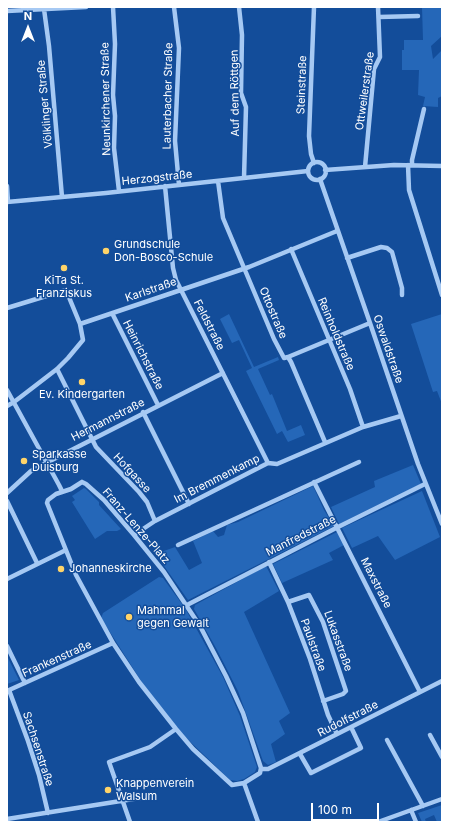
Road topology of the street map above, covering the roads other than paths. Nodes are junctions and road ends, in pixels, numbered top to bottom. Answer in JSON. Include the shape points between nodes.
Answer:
{"nodes":[{"id":1,"x":86,"y":7,"type":"edge"},
{"id":2,"x":113,"y":7,"type":"edge"},
{"id":3,"x":174,"y":7,"type":"edge"},
{"id":4,"x":239,"y":7,"type":"edge"},
{"id":5,"x":314,"y":7,"type":"edge"},
{"id":6,"x":378,"y":7,"type":"edge"},
{"id":7,"x":44,"y":9,"type":"junction"},
{"id":8,"x":7,"y":11,"type":"edge"},
{"id":9,"x":418,"y":16,"type":"dead end"},
{"id":10,"x":379,"y":17,"type":"junction"},
{"id":11,"x":424,"y":109,"type":"dead end"},
{"id":12,"x":314,"y":163,"type":"junction"},
{"id":13,"x":410,"y":165,"type":"junction"},
{"id":14,"x":442,"y":166,"type":"edge"},
{"id":15,"x":365,"y":167,"type":"junction"},
{"id":16,"x":325,"y":170,"type":"junction"},
{"id":17,"x":308,"y":171,"type":"junction"},
{"id":18,"x":244,"y":178,"type":"junction"},
{"id":19,"x":320,"y":179,"type":"junction"},
{"id":20,"x":218,"y":181,"type":"junction"},
{"id":21,"x":179,"y":185,"type":"junction"},
{"id":22,"x":7,"y":186,"type":"edge"},
{"id":23,"x":165,"y":186,"type":"junction"},
{"id":24,"x":118,"y":191,"type":"junction"},
{"id":25,"x":62,"y":197,"type":"junction"},
{"id":26,"x":8,"y":202,"type":"edge"},
{"id":27,"x":337,"y":231,"type":"junction"},
{"id":28,"x":291,"y":249,"type":"junction"},
{"id":29,"x":347,"y":258,"type":"junction"},
{"id":30,"x":244,"y":268,"type":"junction"},
{"id":31,"x":180,"y":289,"type":"junction"},
{"id":32,"x":402,"y":295,"type":"dead end"},
{"id":33,"x":442,"y":295,"type":"edge"},
{"id":34,"x":7,"y":308,"type":"edge"},
{"id":35,"x":112,"y":313,"type":"junction"},
{"id":36,"x":370,"y":323,"type":"junction"},
{"id":37,"x":80,"y":324,"type":"junction"},
{"id":38,"x":329,"y":340,"type":"junction"},
{"id":39,"x":288,"y":357,"type":"junction"},
{"id":40,"x":57,"y":369,"type":"junction"},
{"id":41,"x":223,"y":373,"type":"junction"},
{"id":42,"x":7,"y":390,"type":"edge"},
{"id":43,"x":14,"y":402,"type":"junction"},
{"id":44,"x":158,"y":405,"type":"junction"},
{"id":45,"x":7,"y":406,"type":"edge"},
{"id":46,"x":143,"y":412,"type":"junction"},
{"id":47,"x":401,"y":416,"type":"junction"},
{"id":48,"x":363,"y":426,"type":"junction"},
{"id":49,"x":92,"y":439,"type":"junction"},
{"id":50,"x":324,"y":442,"type":"junction"},
{"id":51,"x":359,"y":462,"type":"dead end"},
{"id":52,"x":46,"y":463,"type":"junction"},
{"id":53,"x":268,"y":463,"type":"junction"},
{"id":54,"x":314,"y":482,"type":"junction"},
{"id":55,"x":425,"y":484,"type":"junction"},
{"id":56,"x":62,"y":491,"type":"junction"},
{"id":57,"x":7,"y":493,"type":"edge"},
{"id":58,"x":7,"y":501,"type":"edge"},
{"id":59,"x":189,"y":504,"type":"junction"},
{"id":60,"x":155,"y":521,"type":"junction"},
{"id":61,"x":442,"y":524,"type":"edge"},
{"id":62,"x":338,"y":527,"type":"junction"},
{"id":63,"x":134,"y":535,"type":"junction"},
{"id":64,"x":178,"y":545,"type":"dead end"},
{"id":65,"x":66,"y":550,"type":"junction"},
{"id":66,"x":269,"y":562,"type":"junction"},
{"id":67,"x":37,"y":563,"type":"junction"},
{"id":68,"x":7,"y":579,"type":"edge"},
{"id":69,"x":288,"y":602,"type":"junction"},
{"id":70,"x":187,"y":605,"type":"junction"},
{"id":71,"x":114,"y":643,"type":"junction"},
{"id":72,"x":7,"y":646,"type":"edge"},
{"id":73,"x":442,"y":681,"type":"edge"},
{"id":74,"x":25,"y":683,"type":"junction"},
{"id":75,"x":8,"y":690,"type":"edge"},
{"id":76,"x":420,"y":692,"type":"junction"},
{"id":77,"x":323,"y":701,"type":"junction"},
{"id":78,"x":351,"y":727,"type":"junction"},
{"id":79,"x":176,"y":729,"type":"junction"},
{"id":80,"x":338,"y":734,"type":"junction"},
{"id":81,"x":430,"y":735,"type":"dead end"},
{"id":82,"x":388,"y":740,"type":"dead end"},
{"id":83,"x":300,"y":754,"type":"junction"},
{"id":84,"x":442,"y":757,"type":"edge"},
{"id":85,"x":261,"y":769,"type":"junction"},
{"id":86,"x":244,"y":783,"type":"junction"},
{"id":87,"x":146,"y":797,"type":"dead end"},
{"id":88,"x":442,"y":799,"type":"edge"},
{"id":89,"x":123,"y":801,"type":"junction"},
{"id":90,"x":423,"y":806,"type":"junction"},
{"id":91,"x":412,"y":810,"type":"junction"},
{"id":92,"x":48,"y":814,"type":"junction"},
{"id":93,"x":7,"y":819,"type":"edge"},
{"id":94,"x":130,"y":822,"type":"edge"},
{"id":95,"x":258,"y":822,"type":"edge"},
{"id":96,"x":378,"y":822,"type":"edge"},
{"id":97,"x":416,"y":822,"type":"edge"}],
"edges":[{"from":1,"to":7,"type":"street"},
{"from":2,"to":24,"type":"street","name":"Neunkirchener Straße","via":[[114,148]]},
{"from":3,"to":21,"type":"street","name":"Lauterbacher Straße","via":[[179,48],[175,141]]},
{"from":4,"to":18,"type":"street","name":"Auf dem Röttgen","via":[[242,35],[241,93],[246,107]]},
{"from":5,"to":12,"type":"street","name":"Steinstraße","via":[[310,136]]},
{"from":6,"to":10,"type":"street","name":"Ottweilerstraße"},
{"from":7,"to":8,"type":"street"},
{"from":7,"to":25,"type":"street","name":"Völklinger Straße"},
{"from":9,"to":10,"type":"street"},
{"from":10,"to":15,"type":"street","name":"Ottweilerstraße","via":[[380,57],[374,69]]},
{"from":11,"to":13,"type":"street"},
{"from":12,"to":16,"type":"street","via":[[321,163]]},
{"from":12,"to":17,"type":"street"},
{"from":13,"to":14,"type":"street"},
{"from":13,"to":15,"type":"street"},
{"from":13,"to":33,"type":"street","via":[[409,190]]},
{"from":15,"to":16,"type":"street"},
{"from":16,"to":19,"type":"street"},
{"from":17,"to":18,"type":"street","name":"Herzogstraße"},
{"from":17,"to":19,"type":"street","via":[[312,178]]},
{"from":18,"to":20,"type":"street","name":"Herzogstraße"},
{"from":19,"to":27,"type":"street","name":"Oswaldstraße"},
{"from":20,"to":21,"type":"street","name":"Herzogstraße"},
{"from":20,"to":30,"type":"street","name":"Ottostraße","via":[[223,218]]},
{"from":21,"to":23,"type":"street","name":"Herzogstraße"},
{"from":22,"to":26,"type":"street"},
{"from":23,"to":24,"type":"street","name":"Herzogstraße"},
{"from":23,"to":31,"type":"street","name":"Feldstraße","via":[[173,268]]},
{"from":24,"to":25,"type":"street","name":"Herzogstraße"},
{"from":25,"to":26,"type":"street","name":"Herzogstraße"},
{"from":27,"to":28,"type":"street","name":"Karlstraße"},
{"from":27,"to":29,"type":"street","name":"Oswaldstraße"},
{"from":28,"to":30,"type":"street","name":"Karlstraße"},
{"from":28,"to":38,"type":"street","name":"Reinholdstraße"},
{"from":29,"to":32,"type":"street","via":[[381,247],[387,248],[392,252]]},
{"from":29,"to":36,"type":"street","name":"Oswaldstraße"},
{"from":30,"to":31,"type":"street","name":"Karlstraße"},
{"from":30,"to":39,"type":"street","name":"Ottostraße","via":[[284,358]]},
{"from":31,"to":35,"type":"street","name":"Karlstraße"},
{"from":31,"to":41,"type":"street","name":"Feldstraße"},
{"from":34,"to":37,"type":"street","via":[[66,290]]},
{"from":35,"to":37,"type":"street","name":"Karlstraße"},
{"from":35,"to":44,"type":"street","name":"Heinrichstraße"},
{"from":36,"to":38,"type":"street"},
{"from":36,"to":47,"type":"street","name":"Oswaldstraße"},
{"from":37,"to":40,"type":"street","via":[[82,343]]},
{"from":38,"to":39,"type":"street"},
{"from":38,"to":48,"type":"street","name":"Reinholdstraße"},
{"from":39,"to":50,"type":"street","name":"Ottostraße"},
{"from":40,"to":43,"type":"street"},
{"from":40,"to":49,"type":"street","name":"Hofgasse"},
{"from":41,"to":44,"type":"street","name":"Hermannstraße"},
{"from":41,"to":53,"type":"street","name":"Feldstraße"},
{"from":42,"to":43,"type":"street"},
{"from":43,"to":45,"type":"street"},
{"from":43,"to":52,"type":"street"},
{"from":44,"to":46,"type":"street","name":"Hermannstraße"},
{"from":46,"to":49,"type":"street","name":"Hermannstraße"},
{"from":46,"to":59,"type":"street"},
{"from":47,"to":48,"type":"street","name":"Im Bremmenkamp"},
{"from":47,"to":55,"type":"street","name":"Oswaldstraße"},
{"from":48,"to":50,"type":"street","name":"Im Bremmenkamp"},
{"from":49,"to":52,"type":"street","name":"Hermannstraße"},
{"from":49,"to":60,"type":"street","name":"Hofgasse","via":[[147,502]]},
{"from":50,"to":53,"type":"street","name":"Im Bremmenkamp","via":[[277,464]]},
{"from":51,"to":54,"type":"street"},
{"from":52,"to":56,"type":"street"},
{"from":52,"to":57,"type":"street","name":"Hermannstraße","via":[[31,471]]},
{"from":53,"to":59,"type":"street","name":"Im Bremmenkamp"},
{"from":54,"to":62,"type":"street","name":"Maxstraße"},
{"from":54,"to":64,"type":"street"},
{"from":55,"to":61,"type":"street","name":"Oswaldstraße"},
{"from":55,"to":62,"type":"street","name":"Manfredstraße"},
{"from":56,"to":63,"type":"street","name":"Franz-Lenze-Platz","via":[[85,483],[104,500]]},
{"from":56,"to":65,"type":"street","name":"Franz-Lenze-Platz","via":[[47,501]]},
{"from":58,"to":67,"type":"street"},
{"from":59,"to":60,"type":"street","name":"Im Bremmenkamp"},
{"from":60,"to":63,"type":"street","name":"Im Bremmenkamp"},
{"from":62,"to":66,"type":"street","name":"Manfredstraße"},
{"from":62,"to":76,"type":"street","name":"Maxstraße"},
{"from":63,"to":70,"type":"street","name":"Franz-Lenze-Platz"},
{"from":65,"to":67,"type":"street"},
{"from":65,"to":71,"type":"street","name":"Franz-Lenze-Platz","via":[[76,575]]},
{"from":66,"to":69,"type":"street","name":"Paulstraße"},
{"from":66,"to":70,"type":"street","name":"Manfredstraße"},
{"from":67,"to":68,"type":"street"},
{"from":69,"to":77,"type":"street","name":"Paulstraße"},
{"from":69,"to":77,"type":"street","name":"Lukasstraße","via":[[309,594],[326,629],[346,691]]},
{"from":70,"to":85,"type":"street","name":"Franz-Lenze-Platz","via":[[226,676],[243,714]]},
{"from":71,"to":74,"type":"street","name":"Frankenstraße"},
{"from":71,"to":79,"type":"street","name":"Franz-Lenze-Platz","via":[[139,682]]},
{"from":72,"to":74,"type":"street"},
{"from":73,"to":76,"type":"street","name":"Rudolfstraße"},
{"from":74,"to":75,"type":"street","name":"Frankenstraße"},
{"from":75,"to":92,"type":"street","name":"Sachsenstraße","via":[[39,775]]},
{"from":76,"to":78,"type":"street","name":"Rudolfstraße"},
{"from":77,"to":80,"type":"street","name":"Paulstraße"},
{"from":78,"to":80,"type":"street","name":"Rudolfstraße"},
{"from":78,"to":83,"type":"street","via":[[361,748],[311,774]]},
{"from":79,"to":86,"type":"street","name":"Franz-Lenze-Platz","via":[[193,749],[232,785]]},
{"from":79,"to":89,"type":"street","via":[[150,747],[109,762]]},
{"from":80,"to":83,"type":"street","name":"Rudolfstraße"},
{"from":81,"to":84,"type":"street"},
{"from":82,"to":90,"type":"street"},
{"from":83,"to":85,"type":"street","name":"Rudolfstraße","via":[[268,769]]},
{"from":85,"to":86,"type":"street","via":[[260,773]]},
{"from":86,"to":95,"type":"street"},
{"from":87,"to":89,"type":"street"},
{"from":88,"to":90,"type":"street"},
{"from":89,"to":92,"type":"street"},
{"from":89,"to":94,"type":"street"},
{"from":90,"to":91,"type":"street"},
{"from":91,"to":96,"type":"street"},
{"from":91,"to":97,"type":"street"},
{"from":92,"to":93,"type":"street"}]}
